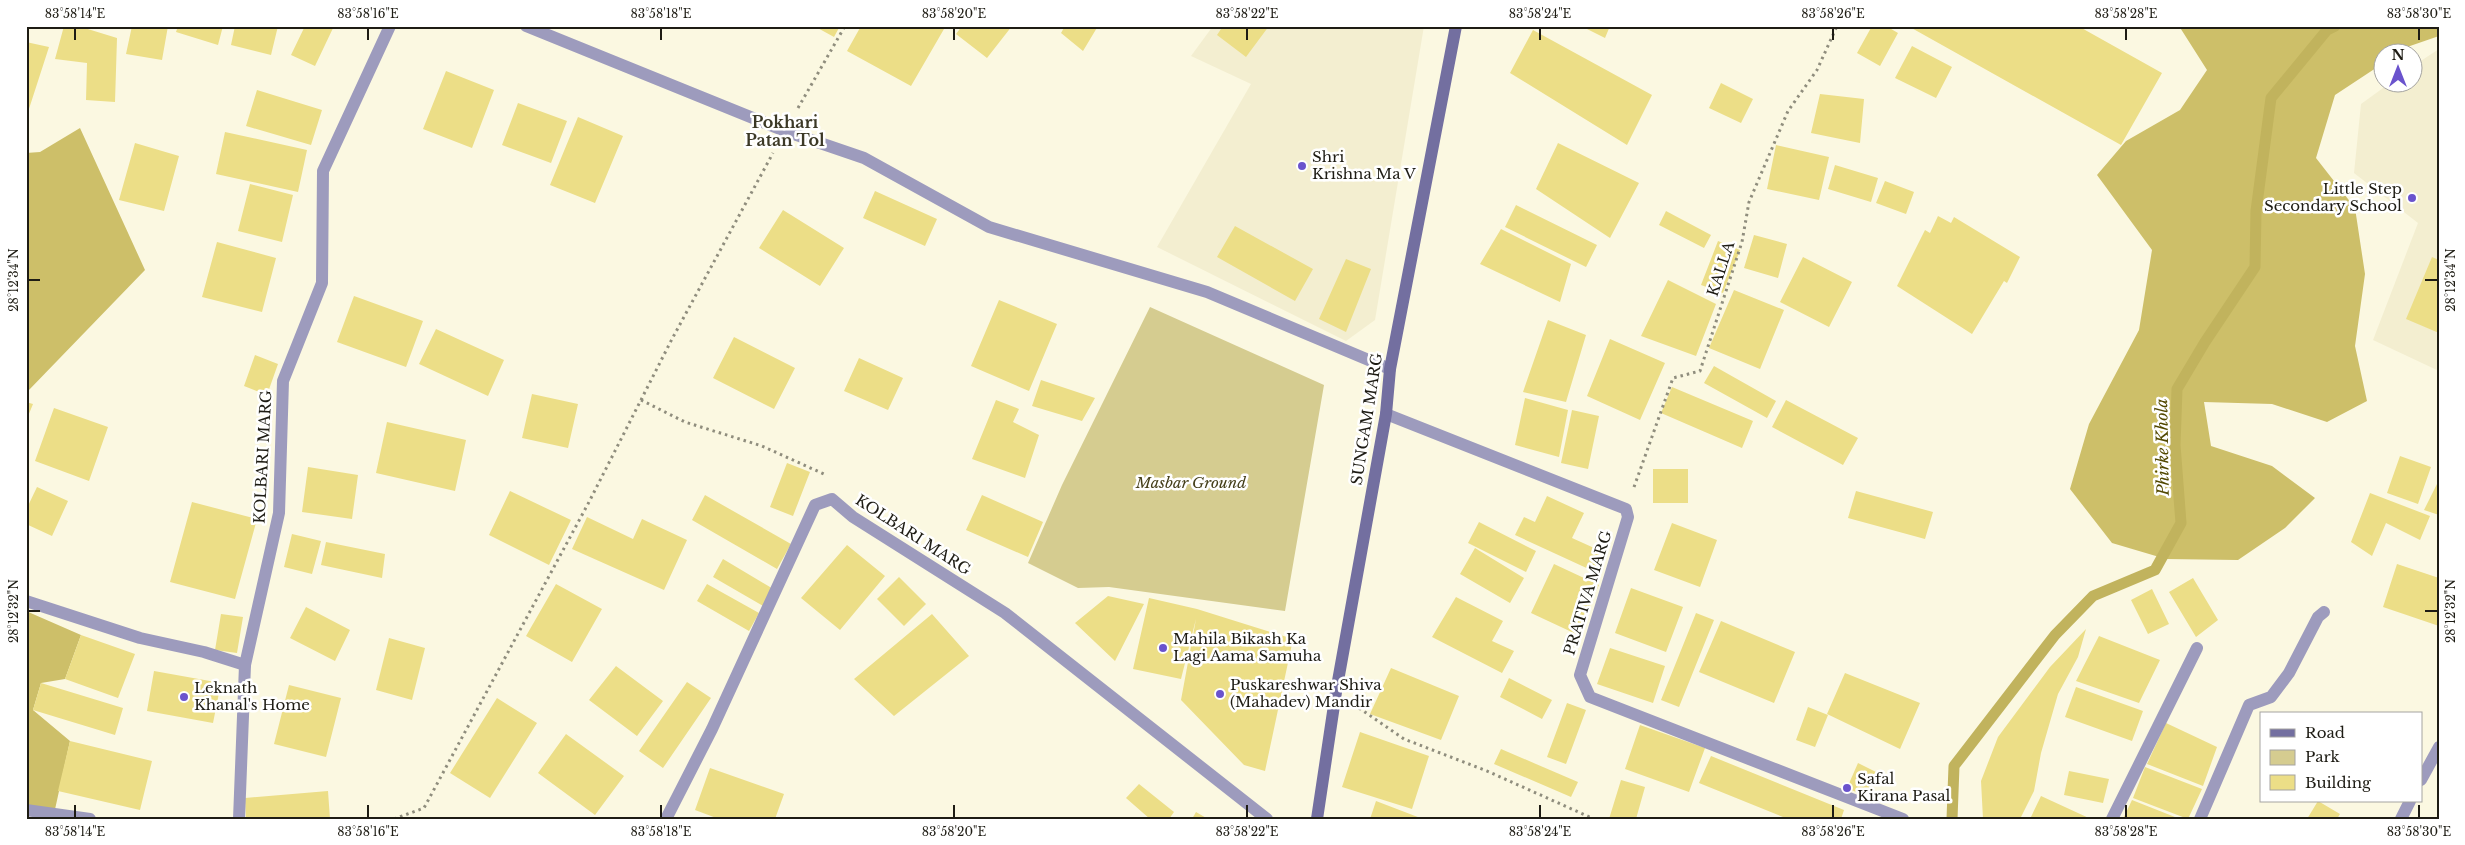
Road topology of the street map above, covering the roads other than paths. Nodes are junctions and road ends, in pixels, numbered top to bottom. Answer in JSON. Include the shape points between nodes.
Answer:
{"nodes":[{"id":1,"x":390,"y":26,"type":"edge"},
{"id":2,"x":526,"y":26,"type":"edge"},
{"id":3,"x":1456,"y":26,"type":"edge"},
{"id":4,"x":1390,"y":369,"type":"junction"},
{"id":5,"x":1386,"y":414,"type":"junction"},
{"id":6,"x":26,"y":601,"type":"edge"},
{"id":7,"x":2324,"y":612,"type":"dead end"},
{"id":8,"x":2197,"y":648,"type":"dead end"},
{"id":9,"x":246,"y":664,"type":"junction"},
{"id":10,"x":2439,"y":747,"type":"edge"},
{"id":11,"x":2422,"y":778,"type":"edge"},
{"id":12,"x":2410,"y":802,"type":"edge"},
{"id":13,"x":26,"y":810,"type":"edge"},
{"id":14,"x":90,"y":819,"type":"edge"},
{"id":15,"x":239,"y":819,"type":"edge"},
{"id":16,"x":666,"y":819,"type":"edge"},
{"id":17,"x":1267,"y":819,"type":"edge"},
{"id":18,"x":1317,"y":819,"type":"edge"},
{"id":19,"x":1903,"y":819,"type":"edge"},
{"id":20,"x":2112,"y":819,"type":"edge"},
{"id":21,"x":2200,"y":819,"type":"edge"},
{"id":22,"x":2401,"y":819,"type":"edge"}],
"edges":[{"from":1,"to":9,"type":"street","name":"KOLBARI MARG","via":[[323,171],[322,283],[283,381],[279,513]]},
{"from":2,"to":4,"type":"street","via":[[785,131],[864,158],[989,227],[1207,292]]},
{"from":3,"to":4,"type":"main road","name":"SUNGAM MARG"},
{"from":4,"to":5,"type":"main road","name":"SUNGAM MARG"},
{"from":5,"to":18,"type":"main road","name":"SUNGAM MARG","via":[[1336,692]]},
{"from":5,"to":19,"type":"street","name":"PRATIVA MARG","via":[[1626,508],[1628,517],[1580,675],[1590,697]]},
{"from":6,"to":9,"type":"street","via":[[140,638]]},
{"from":7,"to":21,"type":"street","via":[[2271,697],[2249,705]]},
{"from":8,"to":20,"type":"street"},
{"from":9,"to":15,"type":"street","name":"KOLBARI MARG"},
{"from":10,"to":11,"type":"street"},
{"from":12,"to":22,"type":"street"},
{"from":13,"to":14,"type":"street"},
{"from":16,"to":17,"type":"street","name":"KOLBARI MARG","via":[[712,729],[815,505],[832,499],[853,518],[1005,613]]}]}
